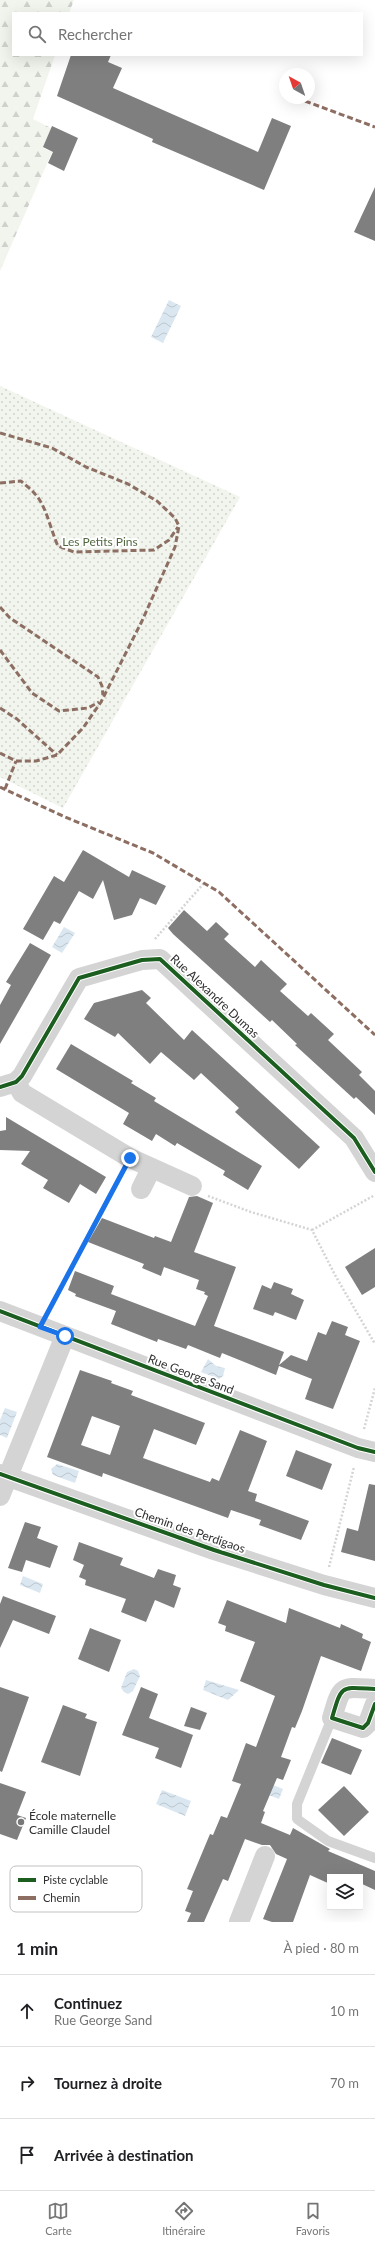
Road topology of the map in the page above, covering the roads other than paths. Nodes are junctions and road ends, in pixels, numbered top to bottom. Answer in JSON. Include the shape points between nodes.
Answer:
{"nodes":[{"id":1,"x":8,"y":1084,"type":"edge"},
{"id":2,"x":151,"y":1169,"type":"junction"},
{"id":3,"x":375,"y":1172,"type":"edge"},
{"id":4,"x":192,"y":1186,"type":"road end"},
{"id":5,"x":141,"y":1189,"type":"dead end"},
{"id":6,"x":0,"y":1311,"type":"edge"},
{"id":7,"x":65,"y":1336,"type":"junction"},
{"id":8,"x":367,"y":1450,"type":"edge"},
{"id":9,"x":4,"y":1476,"type":"edge"},
{"id":10,"x":0,"y":1496,"type":"edge"},
{"id":11,"x":375,"y":1598,"type":"edge"},
{"id":12,"x":375,"y":1689,"type":"edge"},
{"id":13,"x":375,"y":1704,"type":"edge"},
{"id":14,"x":332,"y":1718,"type":"junction"},
{"id":15,"x":265,"y":1856,"type":"dead end"},
{"id":16,"x":375,"y":1858,"type":"edge"},
{"id":17,"x":239,"y":1922,"type":"edge"}],
"edges":[{"from":1,"to":2,"type":"street"},
{"from":1,"to":3,"type":"street","name":"Rue Alexandre Dumas","via":[[22,1076],[80,978],[142,960],[160,959],[354,1138]]},
{"from":2,"to":4,"type":"street"},
{"from":2,"to":5,"type":"street"},
{"from":6,"to":7,"type":"street","name":"Rue George Sand"},
{"from":7,"to":8,"type":"street","name":"Rue George Sand"},
{"from":7,"to":9,"type":"street"},
{"from":9,"to":10,"type":"street"},
{"from":9,"to":11,"type":"street","name":"Chemin des Perdigaos","via":[[214,1550],[324,1585]]},
{"from":12,"to":14,"type":"street","via":[[346,1688],[340,1692]]},
{"from":13,"to":14,"type":"street","via":[[368,1723],[363,1728]]},
{"from":14,"to":16,"type":"lane","via":[[297,1804],[298,1819],[328,1841]]},
{"from":15,"to":17,"type":"street"}]}
